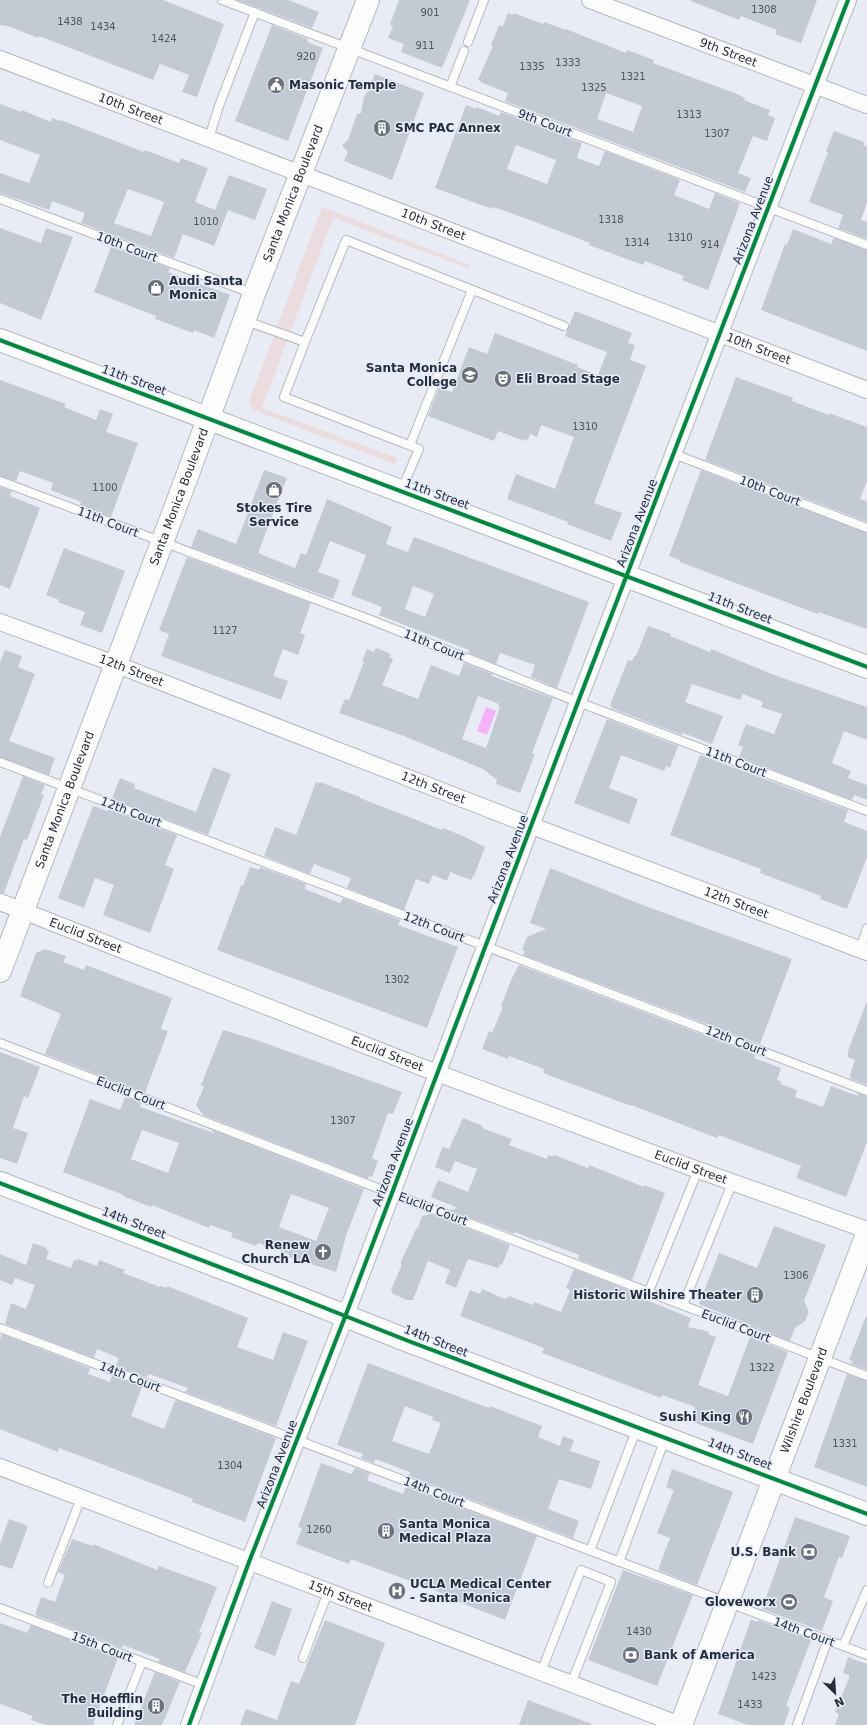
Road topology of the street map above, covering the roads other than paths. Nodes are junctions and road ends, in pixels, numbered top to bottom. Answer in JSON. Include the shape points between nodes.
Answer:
{"nodes":[{"id":1,"x":224,"y":0,"type":"edge"},
{"id":2,"x":368,"y":0,"type":"edge"},
{"id":3,"x":484,"y":0,"type":"edge"},
{"id":4,"x":590,"y":0,"type":"edge"},
{"id":5,"x":848,"y":0,"type":"edge"},
{"id":6,"x":255,"y":12,"type":"junction"},
{"id":7,"x":468,"y":42,"type":"dead end"},
{"id":8,"x":348,"y":48,"type":"junction"},
{"id":9,"x":464,"y":51,"type":"dead end"},
{"id":10,"x":0,"y":59,"type":"edge"},
{"id":11,"x":815,"y":86,"type":"junction"},
{"id":12,"x":450,"y":87,"type":"junction"},
{"id":13,"x":867,"y":105,"type":"edge"},
{"id":14,"x":209,"y":138,"type":"junction"},
{"id":15,"x":300,"y":173,"type":"junction"},
{"id":16,"x":0,"y":199,"type":"edge"},
{"id":17,"x":768,"y":207,"type":"junction"},
{"id":18,"x":867,"y":245,"type":"edge"},
{"id":19,"x":472,"y":290,"type":"junction"},
{"id":20,"x":254,"y":294,"type":"junction"},
{"id":21,"x":245,"y":320,"type":"junction"},
{"id":22,"x":564,"y":326,"type":"dead end"},
{"id":23,"x":720,"y":334,"type":"junction"},
{"id":24,"x":0,"y":340,"type":"edge"},
{"id":25,"x":305,"y":342,"type":"junction"},
{"id":26,"x":867,"y":390,"type":"edge"},
{"id":27,"x":209,"y":419,"type":"junction"},
{"id":28,"x":410,"y":445,"type":"junction"},
{"id":29,"x":674,"y":454,"type":"junction"},
{"id":30,"x":0,"y":481,"type":"edge"},
{"id":31,"x":400,"y":492,"type":"junction"},
{"id":32,"x":867,"y":528,"type":"edge"},
{"id":33,"x":162,"y":542,"type":"junction"},
{"id":34,"x":628,"y":576,"type":"junction"},
{"id":35,"x":0,"y":622,"type":"edge"},
{"id":36,"x":115,"y":664,"type":"junction"},
{"id":37,"x":867,"y":667,"type":"edge"},
{"id":38,"x":578,"y":702,"type":"junction"},
{"id":39,"x":0,"y":762,"type":"edge"},
{"id":40,"x":70,"y":788,"type":"junction"},
{"id":41,"x":867,"y":811,"type":"edge"},
{"id":42,"x":532,"y":826,"type":"junction"},
{"id":43,"x":0,"y":902,"type":"edge"},
{"id":44,"x":23,"y":910,"type":"junction"},
{"id":45,"x":867,"y":928,"type":"edge"},
{"id":46,"x":486,"y":946,"type":"junction"},
{"id":47,"x":863,"y":950,"type":"edge"},
{"id":48,"x":0,"y":971,"type":"edge"},
{"id":49,"x":0,"y":1043,"type":"edge"},
{"id":50,"x":437,"y":1073,"type":"junction"},
{"id":51,"x":867,"y":1091,"type":"edge"},
{"id":52,"x":698,"y":1170,"type":"junction"},
{"id":53,"x":733,"y":1181,"type":"junction"},
{"id":54,"x":0,"y":1183,"type":"edge"},
{"id":55,"x":392,"y":1194,"type":"junction"},
{"id":56,"x":867,"y":1230,"type":"edge"},
{"id":57,"x":867,"y":1234,"type":"edge"},
{"id":58,"x":649,"y":1291,"type":"junction"},
{"id":59,"x":683,"y":1305,"type":"junction"},
{"id":60,"x":345,"y":1317,"type":"junction"},
{"id":61,"x":0,"y":1328,"type":"edge"},
{"id":62,"x":820,"y":1358,"type":"junction"},
{"id":63,"x":867,"y":1376,"type":"edge"},
{"id":64,"x":638,"y":1427,"type":"junction"},
{"id":65,"x":666,"y":1437,"type":"junction"},
{"id":66,"x":296,"y":1440,"type":"junction"},
{"id":67,"x":0,"y":1467,"type":"edge"},
{"id":68,"x":774,"y":1479,"type":"junction"},
{"id":69,"x":81,"y":1498,"type":"junction"},
{"id":70,"x":867,"y":1514,"type":"edge"},
{"id":71,"x":590,"y":1551,"type":"junction"},
{"id":72,"x":249,"y":1562,"type":"junction"},
{"id":73,"x":619,"y":1562,"type":"junction"},
{"id":74,"x":48,"y":1583,"type":"dead end"},
{"id":75,"x":867,"y":1590,"type":"edge"},
{"id":76,"x":328,"y":1592,"type":"junction"},
{"id":77,"x":727,"y":1602,"type":"junction"},
{"id":78,"x":0,"y":1608,"type":"edge"},
{"id":79,"x":828,"y":1642,"type":"junction"},
{"id":80,"x":843,"y":1646,"type":"junction"},
{"id":81,"x":867,"y":1655,"type":"edge"},
{"id":82,"x":303,"y":1658,"type":"dead end"},
{"id":83,"x":142,"y":1662,"type":"junction"},
{"id":84,"x":541,"y":1672,"type":"junction"},
{"id":85,"x":571,"y":1684,"type":"junction"},
{"id":86,"x":204,"y":1685,"type":"junction"},
{"id":87,"x":117,"y":1725,"type":"edge"},
{"id":88,"x":189,"y":1725,"type":"edge"},
{"id":89,"x":681,"y":1725,"type":"edge"},
{"id":90,"x":797,"y":1725,"type":"edge"}],
"edges":[{"from":1,"to":6,"type":"lane","name":"9th Court"},
{"from":2,"to":8,"type":"street","name":"Santa Monica Boulevard"},
{"from":3,"to":7,"type":"lane"},
{"from":4,"to":11,"type":"street","name":"9th Street"},
{"from":5,"to":11,"type":"street","name":"Arizona Avenue"},
{"from":6,"to":8,"type":"lane","name":"9th Court"},
{"from":6,"to":14,"type":"lane"},
{"from":8,"to":12,"type":"lane","name":"9th Court"},
{"from":8,"to":15,"type":"street","name":"Santa Monica Boulevard"},
{"from":9,"to":12,"type":"lane"},
{"from":10,"to":14,"type":"street","name":"10th Street"},
{"from":11,"to":13,"type":"street","name":"9th Street"},
{"from":11,"to":17,"type":"street","name":"Arizona Avenue"},
{"from":12,"to":17,"type":"lane","name":"9th Court"},
{"from":14,"to":15,"type":"street","name":"10th Street"},
{"from":15,"to":20,"type":"street","name":"Santa Monica Boulevard"},
{"from":15,"to":23,"type":"street","name":"10th Street"},
{"from":16,"to":20,"type":"lane","name":"10th Court"},
{"from":17,"to":18,"type":"lane","name":"9th Court"},
{"from":17,"to":23,"type":"street","name":"Arizona Avenue"},
{"from":19,"to":22,"type":"lane"},
{"from":19,"to":25,"type":"lane","via":[[346,240]]},
{"from":19,"to":28,"type":"lane"},
{"from":20,"to":21,"type":"street","name":"Santa Monica Boulevard"},
{"from":21,"to":25,"type":"lane"},
{"from":21,"to":27,"type":"street","name":"Santa Monica Boulevard"},
{"from":23,"to":26,"type":"street","name":"10th Street"},
{"from":23,"to":29,"type":"street","name":"Arizona Avenue"},
{"from":24,"to":27,"type":"street","name":"11th Street"},
{"from":25,"to":28,"type":"lane","via":[[284,397]]},
{"from":27,"to":31,"type":"street","name":"11th Street"},
{"from":27,"to":33,"type":"street","name":"Santa Monica Boulevard"},
{"from":28,"to":31,"type":"lane","via":[[419,448]]},
{"from":29,"to":32,"type":"lane","name":"10th Court"},
{"from":29,"to":34,"type":"street","name":"Arizona Avenue"},
{"from":30,"to":33,"type":"lane","name":"11th Court"},
{"from":31,"to":34,"type":"street","name":"11th Street"},
{"from":33,"to":36,"type":"street","name":"Santa Monica Boulevard"},
{"from":33,"to":38,"type":"lane","name":"11th Court","via":[[371,620]]},
{"from":34,"to":37,"type":"street","name":"11th Street"},
{"from":34,"to":38,"type":"street","name":"Arizona Avenue"},
{"from":35,"to":36,"type":"street","name":"12th Street"},
{"from":36,"to":40,"type":"street","name":"Santa Monica Boulevard"},
{"from":36,"to":42,"type":"street","name":"12th Street"},
{"from":38,"to":41,"type":"lane","name":"11th Court"},
{"from":38,"to":42,"type":"street","name":"Arizona Avenue"},
{"from":39,"to":40,"type":"lane","name":"12th Court"},
{"from":40,"to":44,"type":"street","name":"Santa Monica Boulevard"},
{"from":40,"to":46,"type":"lane","name":"12th Court"},
{"from":42,"to":46,"type":"street","name":"Arizona Avenue"},
{"from":42,"to":47,"type":"street","name":"12th Street"},
{"from":43,"to":44,"type":"street","name":"Euclid Street"},
{"from":44,"to":48,"type":"street","name":"Santa Monica Boulevard"},
{"from":44,"to":50,"type":"street","name":"Euclid Street"},
{"from":45,"to":47,"type":"lane"},
{"from":46,"to":50,"type":"street","name":"Arizona Avenue"},
{"from":46,"to":51,"type":"lane","name":"12th Court"},
{"from":49,"to":55,"type":"lane","name":"Euclid Court"},
{"from":50,"to":52,"type":"street","name":"Euclid Street"},
{"from":50,"to":55,"type":"street","name":"Arizona Avenue"},
{"from":52,"to":53,"type":"street","name":"Euclid Street"},
{"from":52,"to":58,"type":"lane"},
{"from":53,"to":56,"type":"street","name":"Euclid Street"},
{"from":53,"to":59,"type":"lane"},
{"from":54,"to":60,"type":"street","name":"14th Street"},
{"from":55,"to":58,"type":"lane","name":"Euclid Court"},
{"from":55,"to":60,"type":"street","name":"Arizona Avenue"},
{"from":57,"to":62,"type":"street","name":"Wilshire Boulevard"},
{"from":58,"to":59,"type":"lane","name":"Euclid Court"},
{"from":59,"to":62,"type":"lane","name":"Euclid Court"},
{"from":60,"to":64,"type":"street","name":"14th Street"},
{"from":60,"to":66,"type":"street","name":"Arizona Avenue"},
{"from":61,"to":66,"type":"lane","name":"14th Court"},
{"from":62,"to":63,"type":"lane","name":"Euclid Court"},
{"from":62,"to":68,"type":"street","name":"Wilshire Boulevard"},
{"from":64,"to":65,"type":"street","name":"14th Street"},
{"from":64,"to":71,"type":"lane"},
{"from":65,"to":68,"type":"street","name":"14th Street"},
{"from":65,"to":73,"type":"lane"},
{"from":66,"to":71,"type":"lane","name":"14th Court"},
{"from":66,"to":72,"type":"street","name":"Arizona Avenue"},
{"from":67,"to":69,"type":"street","name":"15th Street"},
{"from":68,"to":70,"type":"street","name":"14th Street"},
{"from":68,"to":77,"type":"street","name":"Wilshire Boulevard"},
{"from":69,"to":72,"type":"street","name":"15th Street"},
{"from":69,"to":74,"type":"lane"},
{"from":71,"to":73,"type":"lane","name":"14th Court"},
{"from":72,"to":76,"type":"street","name":"15th Street"},
{"from":72,"to":86,"type":"street","name":"Arizona Avenue"},
{"from":73,"to":77,"type":"lane","name":"14th Court"},
{"from":75,"to":80,"type":"lane"},
{"from":76,"to":82,"type":"lane"},
{"from":76,"to":84,"type":"street","name":"15th Street"},
{"from":77,"to":79,"type":"lane","name":"14th Court"},
{"from":77,"to":89,"type":"street","name":"Wilshire Boulevard"},
{"from":78,"to":83,"type":"lane","name":"15th Court"},
{"from":79,"to":80,"type":"lane","name":"14th Court"},
{"from":79,"to":90,"type":"lane"},
{"from":80,"to":81,"type":"lane","name":"14th Court"},
{"from":83,"to":86,"type":"lane","name":"15th Court"},
{"from":83,"to":87,"type":"lane"},
{"from":84,"to":85,"type":"street","name":"15th Street"},
{"from":84,"to":85,"type":"lane","via":[[581,1570],[611,1582]]},
{"from":85,"to":89,"type":"street","name":"15th Street"},
{"from":86,"to":88,"type":"street","name":"Arizona Avenue"}]}
